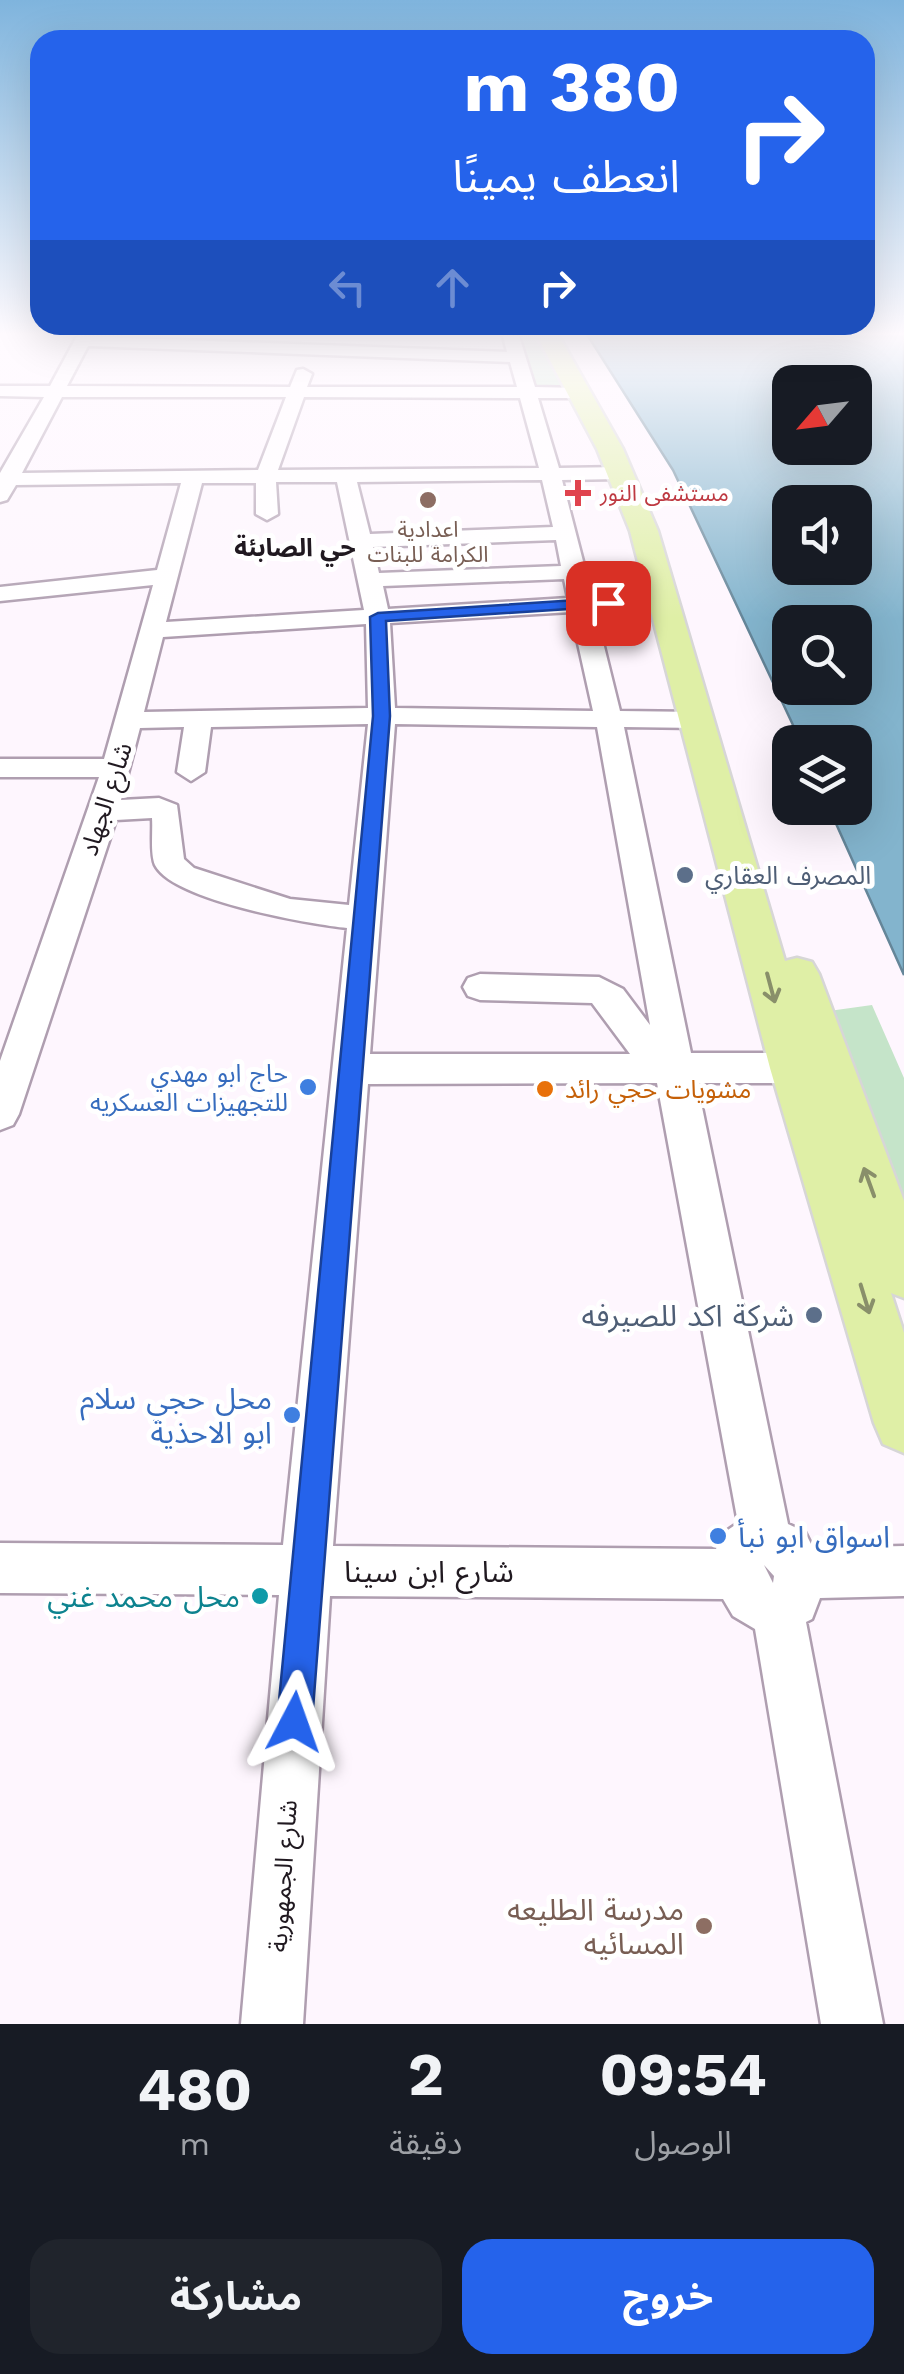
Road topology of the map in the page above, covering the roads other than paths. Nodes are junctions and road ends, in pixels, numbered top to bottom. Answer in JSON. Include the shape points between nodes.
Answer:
{"nodes":[{"id":1,"x":26,"y":430,"type":"edge"},
{"id":2,"x":282,"y":430,"type":"edge"},
{"id":3,"x":538,"y":430,"type":"edge"},
{"id":4,"x":599,"y":430,"type":"edge"},
{"id":5,"x":617,"y":430,"type":"edge"},
{"id":6,"x":621,"y":473,"type":"junction"},
{"id":7,"x":552,"y":474,"type":"junction"},
{"id":8,"x":266,"y":476,"type":"junction"},
{"id":9,"x":346,"y":476,"type":"junction"},
{"id":10,"x":193,"y":478,"type":"junction"},
{"id":11,"x":3,"y":485,"type":"edge"},
{"id":12,"x":267,"y":514,"type":"dead end"},
{"id":13,"x":564,"y":533,"type":"junction"},
{"id":14,"x":573,"y":572,"type":"junction"},
{"id":15,"x":168,"y":576,"type":"junction"},
{"id":16,"x":371,"y":579,"type":"junction"},
{"id":17,"x":0,"y":594,"type":"edge"},
{"id":18,"x":664,"y":599,"type":"junction"},
{"id":19,"x":580,"y":605,"type":"junction"},
{"id":20,"x":156,"y":630,"type":"junction"},
{"id":21,"x":693,"y":660,"type":"junction"},
{"id":22,"x":382,"y":716,"type":"junction"},
{"id":23,"x":608,"y":716,"type":"junction"},
{"id":24,"x":199,"y":718,"type":"junction"},
{"id":25,"x":131,"y":720,"type":"junction"},
{"id":26,"x":699,"y":720,"type":"junction"},
{"id":27,"x":0,"y":768,"type":"edge"},
{"id":28,"x":117,"y":768,"type":"junction"},
{"id":29,"x":191,"y":772,"type":"dead end"},
{"id":30,"x":104,"y":810,"type":"junction"},
{"id":31,"x":363,"y":918,"type":"junction"},
{"id":32,"x":480,"y":987,"type":"dead end"},
{"id":33,"x":792,"y":1068,"type":"junction"},
{"id":34,"x":349,"y":1069,"type":"junction"},
{"id":35,"x":668,"y":1070,"type":"junction"},
{"id":36,"x":0,"y":1114,"type":"edge"},
{"id":37,"x":904,"y":1273,"type":"edge"},
{"id":38,"x":904,"y":1423,"type":"edge"},
{"id":39,"x":0,"y":1568,"type":"edge"},
{"id":40,"x":306,"y":1570,"type":"junction"},
{"id":41,"x":904,"y":1571,"type":"edge"},
{"id":42,"x":770,"y":1574,"type":"junction"},
{"id":43,"x":272,"y":2024,"type":"edge"},
{"id":44,"x":852,"y":2024,"type":"edge"}],
"edges":[{"from":1,"to":11,"type":"street"},
{"from":2,"to":8,"type":"street"},
{"from":3,"to":7,"type":"street"},
{"from":4,"to":6,"type":"main road"},
{"from":5,"to":21,"type":"main road","via":[[646,484]]},
{"from":6,"to":7,"type":"street"},
{"from":6,"to":18,"type":"main road"},
{"from":7,"to":9,"type":"street"},
{"from":7,"to":13,"type":"street"},
{"from":8,"to":9,"type":"street"},
{"from":8,"to":10,"type":"street"},
{"from":8,"to":12,"type":"street"},
{"from":9,"to":16,"type":"street","name":"شارع الجمهورية"},
{"from":10,"to":11,"type":"street"},
{"from":10,"to":15,"type":"street","name":"شارع الجهاد"},
{"from":13,"to":14,"type":"street"},
{"from":13,"to":16,"type":"street"},
{"from":14,"to":16,"type":"street"},
{"from":14,"to":19,"type":"street"},
{"from":15,"to":17,"type":"street"},
{"from":15,"to":20,"type":"street","name":"شارع الجهاد"},
{"from":16,"to":19,"type":"street"},
{"from":16,"to":20,"type":"street"},
{"from":16,"to":22,"type":"street","name":"شارع الجمهورية"},
{"from":18,"to":19,"type":"street"},
{"from":18,"to":21,"type":"main road"},
{"from":19,"to":23,"type":"street"},
{"from":20,"to":25,"type":"street","name":"شارع الجهاد"},
{"from":21,"to":26,"type":"main road"},
{"from":37,"to":21,"type":"main road","one_way":true},
{"from":22,"to":23,"type":"street"},
{"from":22,"to":24,"type":"street"},
{"from":22,"to":31,"type":"street","name":"شارع الجمهورية"},
{"from":23,"to":26,"type":"street"},
{"from":23,"to":35,"type":"street"},
{"from":24,"to":25,"type":"street"},
{"from":24,"to":29,"type":"street"},
{"from":25,"to":28,"type":"street","name":"شارع الجهاد"},
{"from":26,"to":33,"type":"main road","one_way":true},
{"from":27,"to":28,"type":"street"},
{"from":28,"to":30,"type":"street","name":"شارع الجهاد"},
{"from":30,"to":31,"type":"street","via":[[166,812],[168,862],[182,876],[288,910]]},
{"from":30,"to":36,"type":"street","name":"شارع الجهاد"},
{"from":31,"to":34,"type":"street","name":"شارع الجمهورية"},
{"from":32,"to":35,"type":"street","via":[[599,990]]},
{"from":33,"to":35,"type":"street"},
{"from":33,"to":38,"type":"main road","one_way":true},
{"from":34,"to":35,"type":"street"},
{"from":34,"to":40,"type":"street","name":"شارع الجمهورية"},
{"from":35,"to":42,"type":"street"},
{"from":39,"to":40,"type":"street","name":"شارع ابن سينا"},
{"from":40,"to":42,"type":"street","name":"شارع ابن سينا"},
{"from":40,"to":43,"type":"street","name":"شارع الجمهورية"},
{"from":41,"to":42,"type":"street","name":"شارع ابن سينا"},
{"from":42,"to":44,"type":"street"}]}
